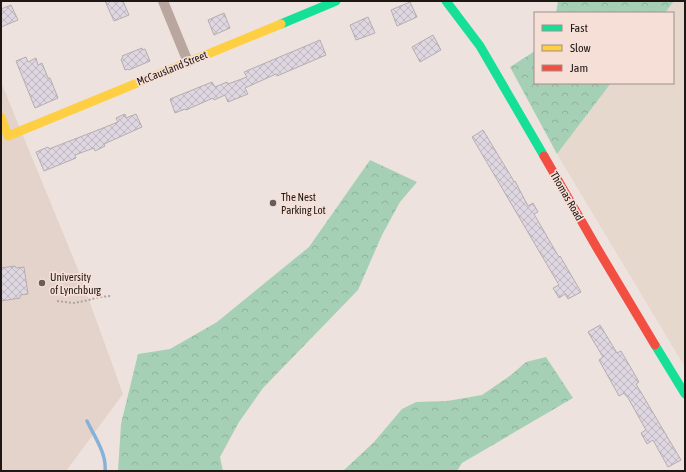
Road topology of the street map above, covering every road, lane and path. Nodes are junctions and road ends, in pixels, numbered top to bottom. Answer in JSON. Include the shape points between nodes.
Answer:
{"nodes":[{"id":1,"x":162,"y":1,"type":"edge"},
{"id":2,"x":336,"y":1,"type":"edge"},
{"id":3,"x":446,"y":1,"type":"edge"},
{"id":4,"x":188,"y":62,"type":"junction"},
{"id":5,"x":1,"y":117,"type":"edge"},
{"id":6,"x":111,"y":296,"type":"dead end"},
{"id":7,"x":57,"y":301,"type":"dead end"},
{"id":8,"x":685,"y":394,"type":"edge"}],
"edges":[{"from":1,"to":4,"type":"street"},
{"from":2,"to":4,"type":"street","name":"McCausland Street"},
{"from":3,"to":8,"type":"street","name":"Thomas Road","via":[[480,46]]},
{"from":4,"to":5,"type":"street","name":"McCausland Street","via":[[8,136]]},
{"from":6,"to":7,"type":"path","via":[[74,303]]}]}
